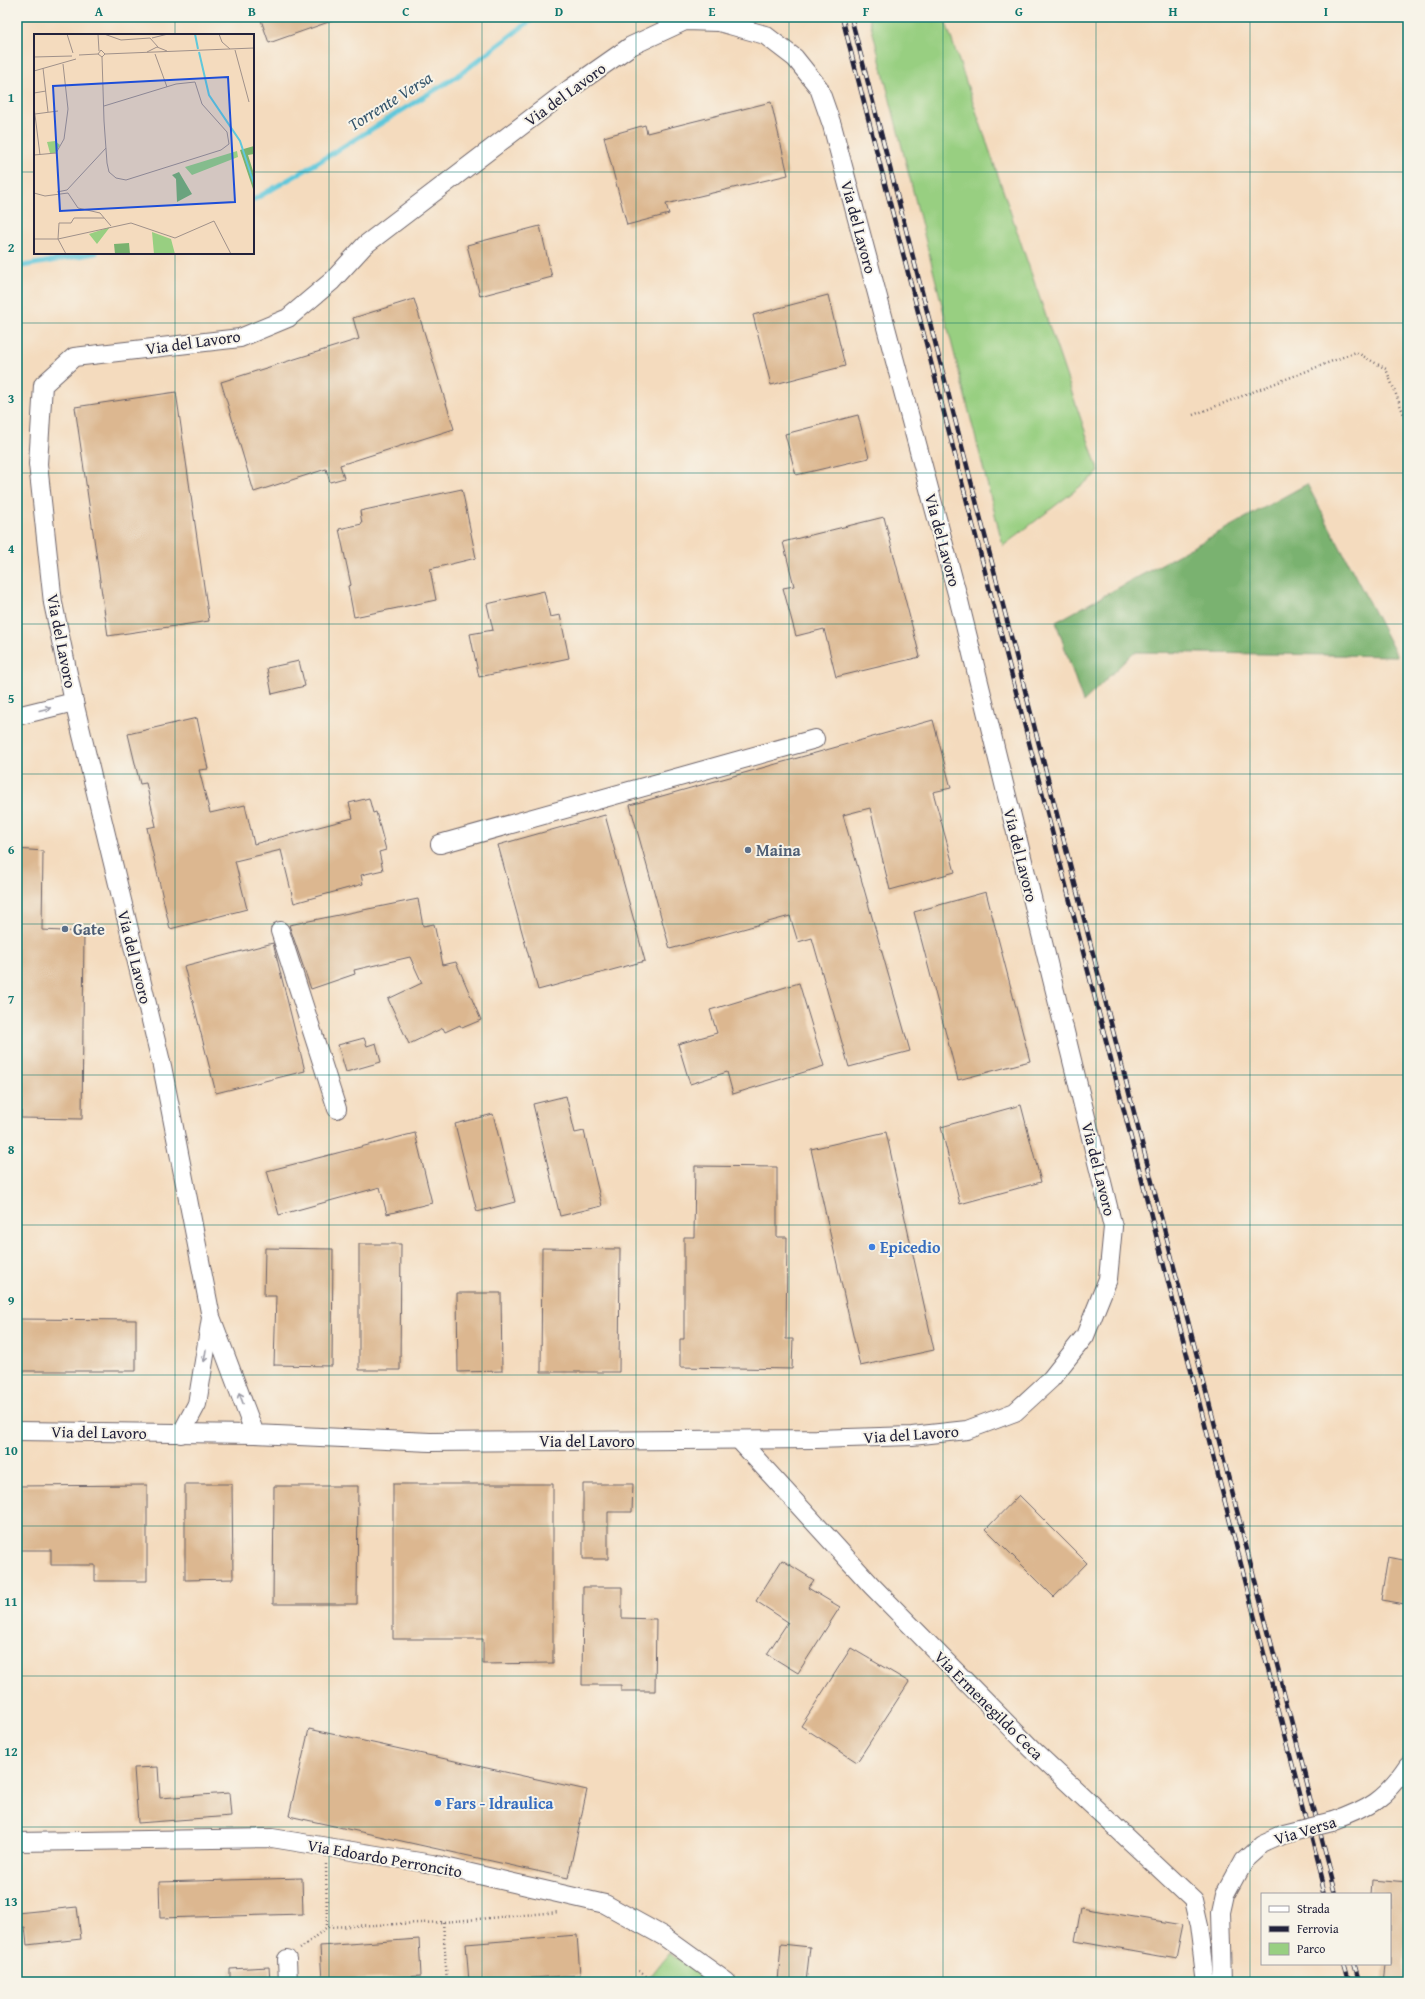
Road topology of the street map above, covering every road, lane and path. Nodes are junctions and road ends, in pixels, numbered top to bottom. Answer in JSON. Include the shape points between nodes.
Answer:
{"nodes":[{"id":1,"x":1192,"y":415,"type":"dead end"},
{"id":2,"x":1408,"y":425,"type":"edge"},
{"id":3,"x":74,"y":702,"type":"junction"},
{"id":4,"x":17,"y":716,"type":"edge"},
{"id":5,"x":815,"y":739,"type":"dead end"},
{"id":6,"x":440,"y":844,"type":"dead end"},
{"id":7,"x":280,"y":931,"type":"dead end"},
{"id":8,"x":337,"y":1109,"type":"dead end"},
{"id":9,"x":211,"y":1317,"type":"junction"},
{"id":10,"x":17,"y":1431,"type":"edge"},
{"id":11,"x":181,"y":1434,"type":"junction"},
{"id":12,"x":255,"y":1434,"type":"junction"},
{"id":13,"x":739,"y":1440,"type":"junction"},
{"id":14,"x":1408,"y":1766,"type":"edge"},
{"id":15,"x":17,"y":1842,"type":"edge"},
{"id":16,"x":326,"y":1847,"type":"junction"},
{"id":17,"x":573,"y":1896,"type":"junction"},
{"id":18,"x":443,"y":1922,"type":"junction"},
{"id":19,"x":327,"y":1927,"type":"junction"},
{"id":20,"x":287,"y":1959,"type":"joint"},
{"id":21,"x":639,"y":1971,"type":"dead end"},
{"id":22,"x":288,"y":1982,"type":"edge"},
{"id":23,"x":447,"y":1982,"type":"edge"},
{"id":24,"x":654,"y":1982,"type":"edge"},
{"id":25,"x":727,"y":1982,"type":"edge"},
{"id":26,"x":1206,"y":1982,"type":"edge"},
{"id":27,"x":1223,"y":1982,"type":"edge"}],
"edges":[{"from":1,"to":2,"type":"path","via":[[1356,352],[1386,369]]},
{"from":4,"to":3,"type":"street","one_way":true},
{"from":3,"to":9,"type":"street","name":"Via del Lavoro","via":[[162,1066]]},
{"from":3,"to":13,"type":"street","name":"Via del Lavoro","via":[[53,603],[38,464],[43,385],[74,357],[240,338],[288,318],[332,281],[365,245],[571,88],[631,46],[685,21],[719,22],[765,35],[795,58],[819,88],[832,125],[959,601],[1113,1227],[1108,1279],[1085,1336],[1051,1379],[1015,1412],[967,1430],[912,1436]]},
{"from":5,"to":6,"type":"street"},
{"from":7,"to":8,"type":"street"},
{"from":9,"to":11,"type":"street","name":"Via del Lavoro","one_way":true,"via":[[197,1404]]},
{"from":12,"to":9,"type":"street","name":"Via del Lavoro","one_way":true},
{"from":10,"to":11,"type":"street","name":"Via del Lavoro"},
{"from":11,"to":12,"type":"street","name":"Via del Lavoro"},
{"from":12,"to":13,"type":"street","name":"Via del Lavoro","via":[[430,1442]]},
{"from":13,"to":26,"type":"street","name":"Via Ermenegildo Ceca","via":[[872,1586],[1032,1749],[1193,1900]]},
{"from":14,"to":27,"type":"street","name":"Via Versa","bridge":true,"via":[[1396,1785],[1380,1800],[1360,1812],[1284,1834],[1262,1844],[1243,1861],[1225,1894],[1221,1912]]},
{"from":15,"to":16,"type":"street","name":"Via Edoardo Perroncito","via":[[272,1838]]},
{"from":16,"to":17,"type":"street","name":"Via Edoardo Perroncito","via":[[432,1864]]},
{"from":16,"to":19,"type":"path"},
{"from":17,"to":18,"type":"path","via":[[559,1912]]},
{"from":17,"to":25,"type":"street","name":"Via Edoardo Perroncito","via":[[605,1904],[663,1936]]},
{"from":18,"to":19,"type":"path"},
{"from":18,"to":23,"type":"path"},
{"from":19,"to":20,"type":"path"},
{"from":20,"to":22,"type":"street"},
{"from":21,"to":24,"type":"path"}]}
